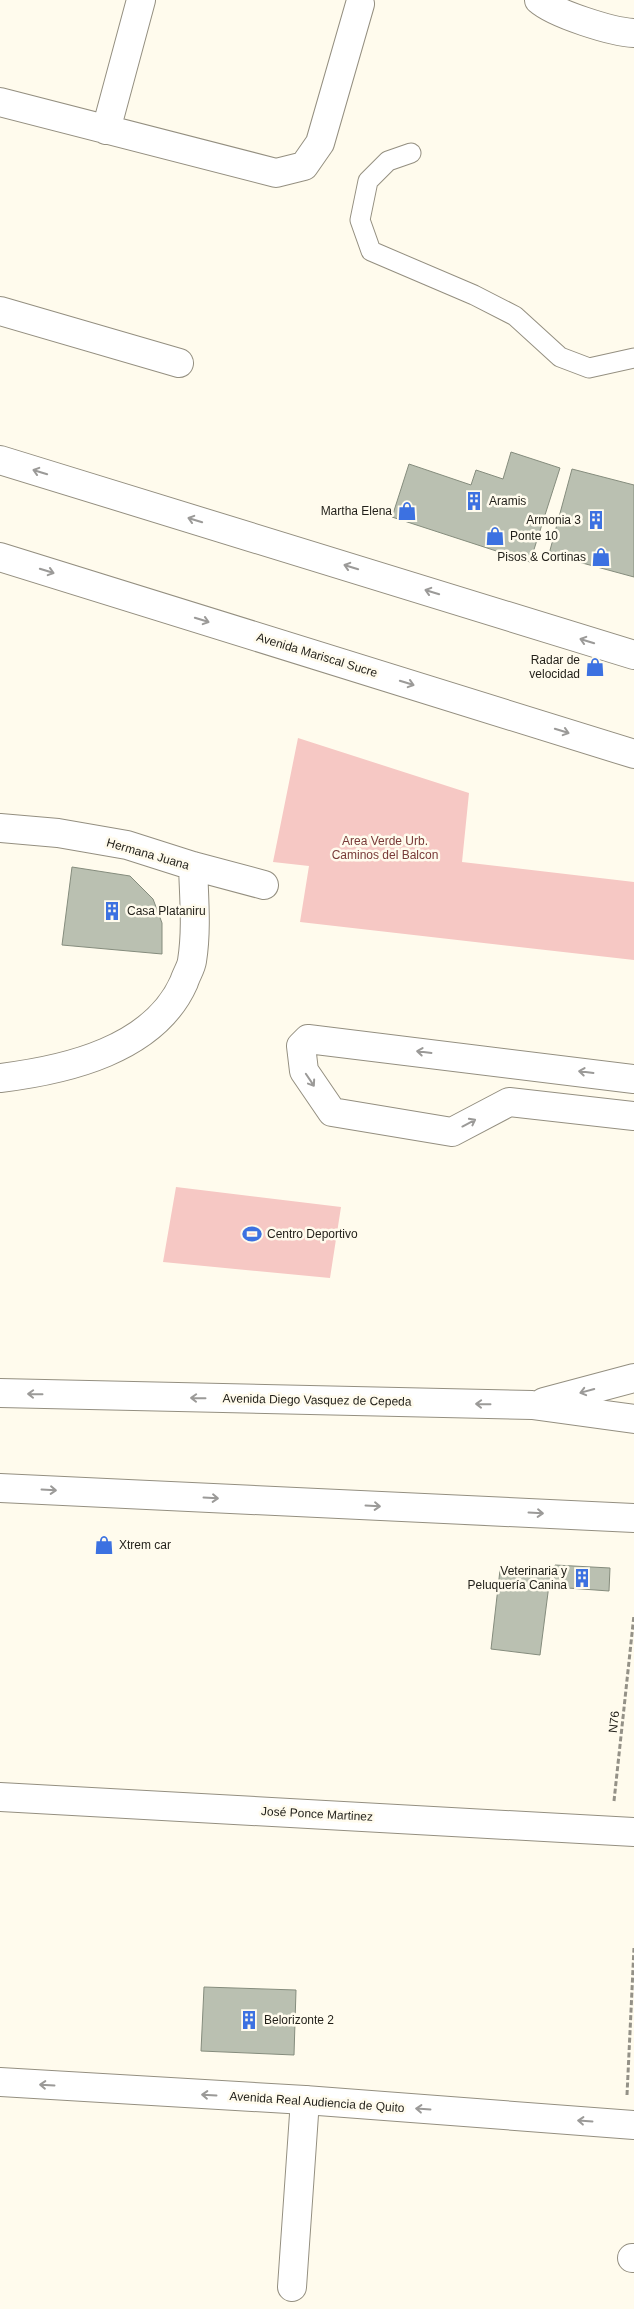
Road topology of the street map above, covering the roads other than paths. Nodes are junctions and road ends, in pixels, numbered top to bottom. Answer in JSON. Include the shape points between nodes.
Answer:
{"nodes":[{"id":1,"x":141,"y":0,"type":"edge"},
{"id":2,"x":539,"y":0,"type":"edge"},
{"id":3,"x":360,"y":4,"type":"dead end"},
{"id":4,"x":634,"y":33,"type":"edge"},
{"id":5,"x":0,"y":102,"type":"edge"},
{"id":6,"x":106,"y":130,"type":"junction"},
{"id":7,"x":411,"y":153,"type":"dead end"},
{"id":8,"x":0,"y":310,"type":"edge"},
{"id":9,"x":634,"y":358,"type":"edge"},
{"id":10,"x":179,"y":363,"type":"dead end"},
{"id":11,"x":0,"y":460,"type":"edge"},
{"id":12,"x":0,"y":557,"type":"edge"},
{"id":13,"x":634,"y":655,"type":"edge"},
{"id":14,"x":634,"y":754,"type":"edge"},
{"id":15,"x":0,"y":828,"type":"edge"},
{"id":16,"x":193,"y":866,"type":"junction"},
{"id":17,"x":264,"y":885,"type":"dead end"},
{"id":18,"x":514,"y":1063,"type":"junction"},
{"id":19,"x":0,"y":1078,"type":"edge"},
{"id":20,"x":634,"y":1079,"type":"edge"},
{"id":21,"x":509,"y":1102,"type":"junction"},
{"id":22,"x":634,"y":1116,"type":"edge"},
{"id":23,"x":634,"y":1378,"type":"edge"},
{"id":24,"x":0,"y":1393,"type":"edge"},
{"id":25,"x":532,"y":1405,"type":"junction"},
{"id":26,"x":634,"y":1419,"type":"edge"},
{"id":27,"x":0,"y":1488,"type":"edge"},
{"id":28,"x":634,"y":1518,"type":"edge"},
{"id":29,"x":0,"y":1797,"type":"edge"},
{"id":30,"x":623,"y":1831,"type":"edge"},
{"id":31,"x":0,"y":2082,"type":"edge"},
{"id":32,"x":305,"y":2100,"type":"junction"},
{"id":33,"x":630,"y":2124,"type":"edge"},
{"id":34,"x":292,"y":2287,"type":"dead end"}],
"edges":[{"from":1,"to":6,"type":"main road"},
{"from":2,"to":4,"type":"main road","via":[[548,8],[584,21]]},
{"from":3,"to":6,"type":"main road","via":[[320,143],[304,166],[276,173]]},
{"from":5,"to":6,"type":"main road"},
{"from":7,"to":9,"type":"lane","via":[[388,161],[368,181],[360,220],[372,251],[514,316],[560,357],[589,368]]},
{"from":8,"to":10,"type":"main road"},
{"from":13,"to":11,"type":"main road","one_way":true},
{"from":12,"to":14,"type":"main road","name":"Avenida Mariscal Sucre","one_way":true},
{"from":15,"to":16,"type":"main road","name":"Hermana Juana","via":[[58,832],[127,845]]},
{"from":16,"to":17,"type":"main road","name":"Hermana Juana"},
{"from":16,"to":19,"type":"main road","via":[[195,929],[192,963],[177,996],[147,1029],[108,1051],[65,1067]]},
{"from":20,"to":18,"type":"main road","one_way":true},
{"from":18,"to":21,"type":"main road"},
{"from":18,"to":21,"type":"main road","one_way":true,"via":[[308,1039],[302,1046],[304,1071],[332,1112],[452,1132]]},
{"from":21,"to":22,"type":"main road"},
{"from":23,"to":25,"type":"main road","one_way":true},
{"from":25,"to":24,"type":"main road","name":"Avenida Diego Vasquez de Cepeda","one_way":true},
{"from":25,"to":26,"type":"main road","name":"Avenida Diego Vasquez de Cepeda"},
{"from":27,"to":28,"type":"main road","one_way":true},
{"from":29,"to":30,"type":"main road","name":"José Ponce Martinez"},
{"from":32,"to":31,"type":"main road","name":"Avenida Real Audiencia de Quito","one_way":true},
{"from":33,"to":32,"type":"main road","name":"Avenida Real Audiencia de Quito","one_way":true},
{"from":32,"to":34,"type":"main road"}]}
